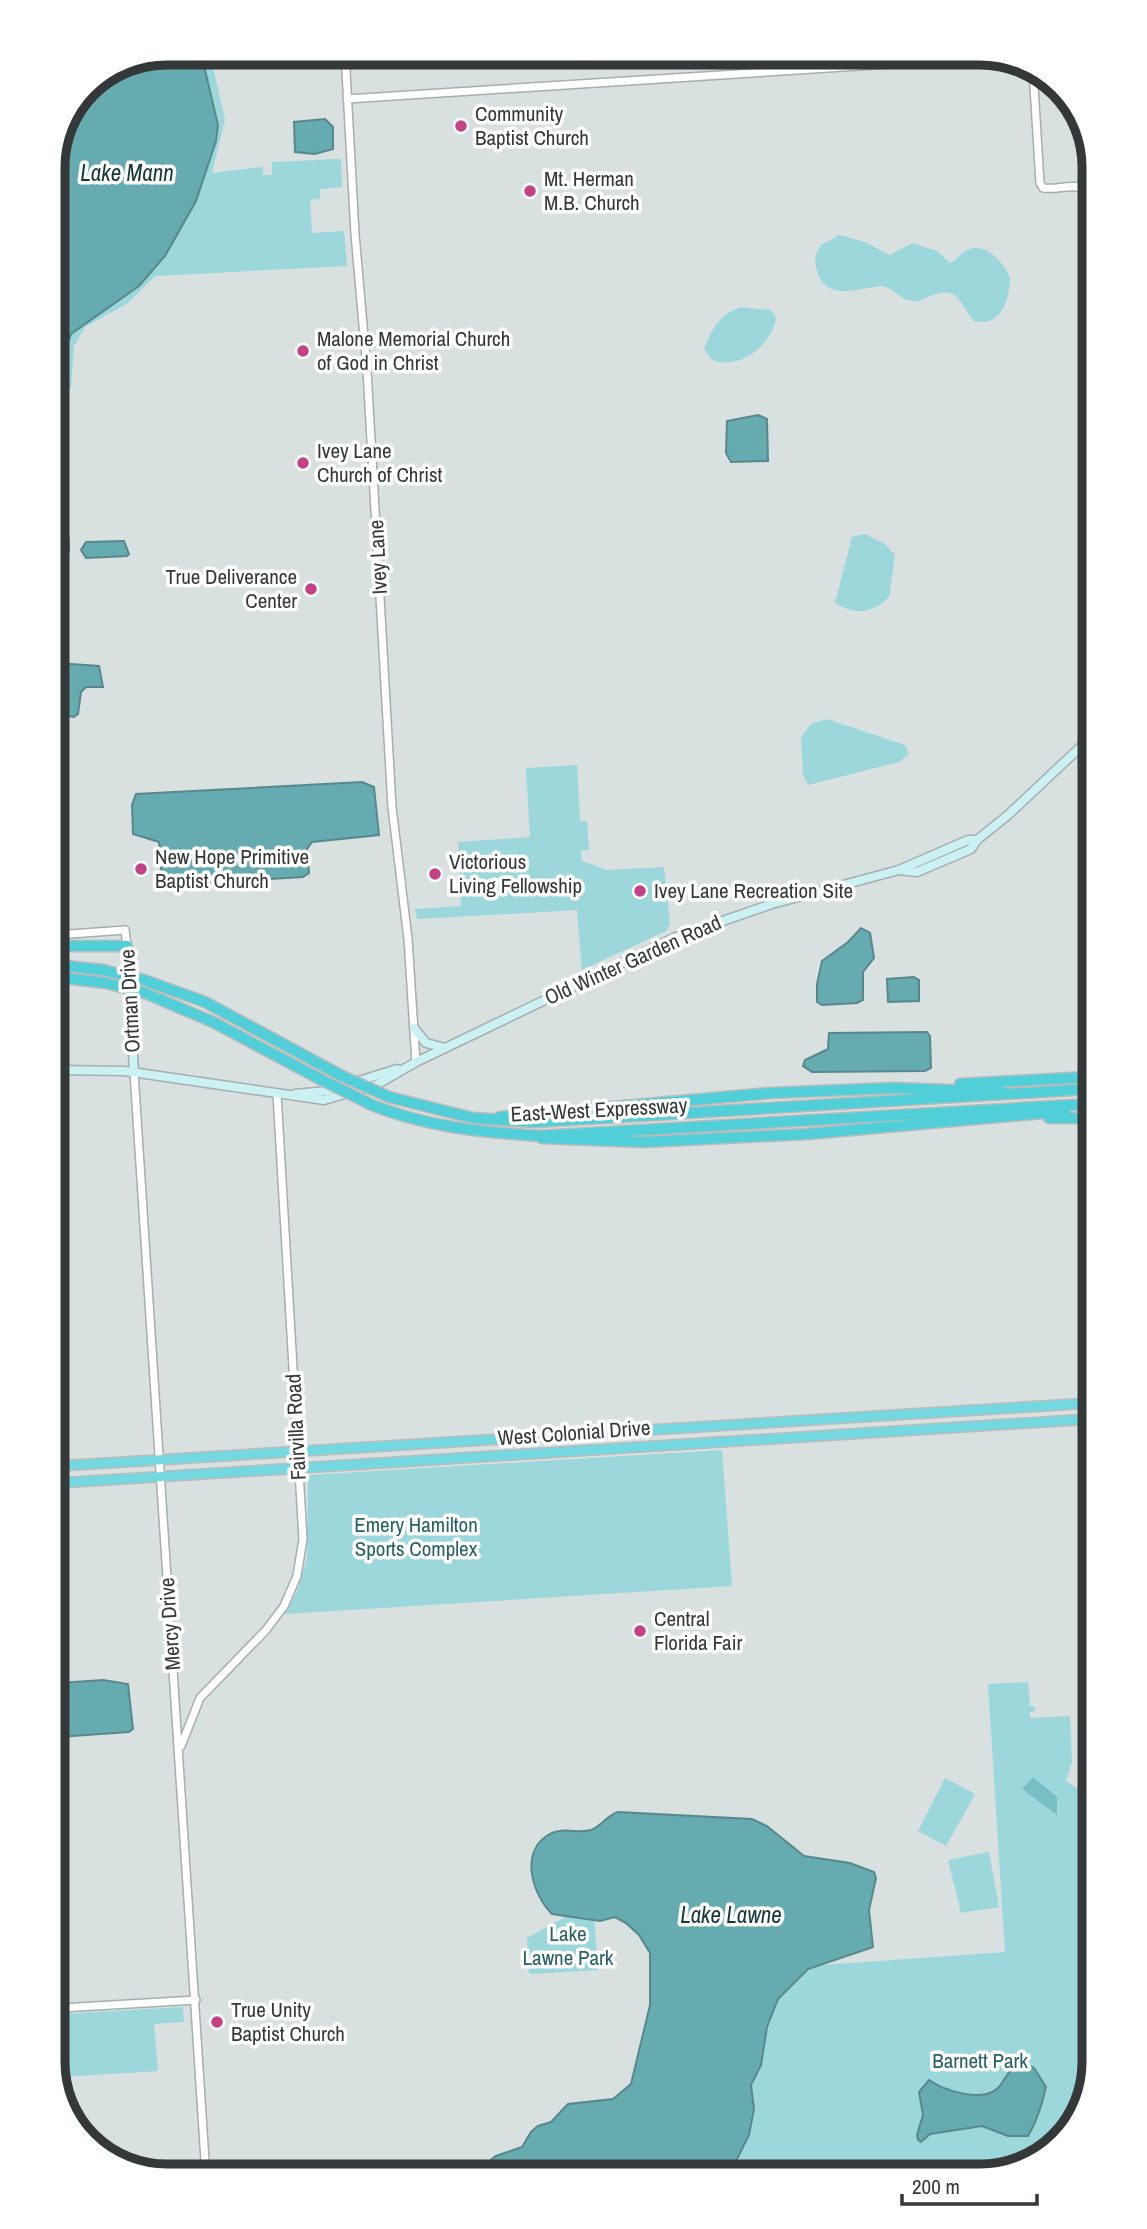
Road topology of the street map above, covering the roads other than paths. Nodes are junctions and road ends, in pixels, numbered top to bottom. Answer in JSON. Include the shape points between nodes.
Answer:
{"nodes":[{"id":1,"x":346,"y":65,"type":"edge"},
{"id":2,"x":875,"y":65,"type":"edge"},
{"id":3,"x":1033,"y":80,"type":"edge"},
{"id":4,"x":347,"y":99,"type":"junction"},
{"id":5,"x":1082,"y":187,"type":"edge"},
{"id":6,"x":1082,"y":746,"type":"edge"},
{"id":7,"x":973,"y":840,"type":"junction"},
{"id":8,"x":902,"y":871,"type":"junction"},
{"id":9,"x":65,"y":934,"type":"edge"},
{"id":10,"x":65,"y":946,"type":"edge"},
{"id":11,"x":127,"y":946,"type":"junction"},
{"id":12,"x":65,"y":966,"type":"edge"},
{"id":13,"x":65,"y":978,"type":"edge"},
{"id":14,"x":414,"y":1028,"type":"junction"},
{"id":15,"x":444,"y":1048,"type":"junction"},
{"id":16,"x":416,"y":1062,"type":"junction"},
{"id":17,"x":65,"y":1070,"type":"edge"},
{"id":18,"x":134,"y":1072,"type":"junction"},
{"id":19,"x":1082,"y":1076,"type":"edge"},
{"id":20,"x":932,"y":1089,"type":"junction"},
{"id":21,"x":1082,"y":1089,"type":"edge"},
{"id":22,"x":277,"y":1094,"type":"junction"},
{"id":23,"x":1009,"y":1094,"type":"junction"},
{"id":24,"x":1082,"y":1106,"type":"edge"},
{"id":25,"x":1082,"y":1107,"type":"edge"},
{"id":26,"x":1034,"y":1115,"type":"junction"},
{"id":27,"x":1082,"y":1118,"type":"edge"},
{"id":28,"x":489,"y":1119,"type":"junction"},
{"id":29,"x":539,"y":1136,"type":"junction"},
{"id":30,"x":1082,"y":1404,"type":"edge"},
{"id":31,"x":971,"y":1410,"type":"junction"},
{"id":32,"x":1082,"y":1415,"type":"edge"},
{"id":33,"x":878,"y":1416,"type":"junction"},
{"id":34,"x":839,"y":1418,"type":"junction"},
{"id":35,"x":1082,"y":1420,"type":"edge"},
{"id":36,"x":1055,"y":1421,"type":"junction"},
{"id":37,"x":933,"y":1429,"type":"junction"},
{"id":38,"x":600,"y":1433,"type":"junction"},
{"id":39,"x":850,"y":1433,"type":"junction"},
{"id":40,"x":804,"y":1436,"type":"junction"},
{"id":41,"x":601,"y":1449,"type":"junction"},
{"id":42,"x":298,"y":1452,"type":"junction"},
{"id":43,"x":160,"y":1460,"type":"junction"},
{"id":44,"x":65,"y":1466,"type":"edge"},
{"id":45,"x":299,"y":1468,"type":"junction"},
{"id":46,"x":161,"y":1476,"type":"junction"},
{"id":47,"x":65,"y":1483,"type":"edge"},
{"id":48,"x":188,"y":1721,"type":"junction"},
{"id":49,"x":177,"y":1725,"type":"junction"},
{"id":50,"x":179,"y":1751,"type":"junction"},
{"id":51,"x":196,"y":2000,"type":"junction"},
{"id":52,"x":65,"y":2008,"type":"edge"},
{"id":53,"x":205,"y":2164,"type":"edge"}],
"edges":[{"from":1,"to":4,"type":"street","name":"Ivey Lane"},
{"from":2,"to":4,"type":"street"},
{"from":3,"to":5,"type":"street","via":[[1038,176],[1043,188]]},
{"from":4,"to":14,"type":"street","name":"Ivey Lane","via":[[392,807]]},
{"from":6,"to":7,"type":"main road","name":"Old Winter Garden Road","via":[[1008,815]]},
{"from":7,"to":8,"type":"main road","name":"Old Winter Garden Road"},
{"from":7,"to":8,"type":"main road","name":"Old Winter Garden Road","via":[[971,849],[938,865]]},
{"from":8,"to":15,"type":"main road","name":"Old Winter Garden Road","via":[[772,904],[676,937]]},
{"from":9,"to":11,"type":"street","name":"Ortman Drive","via":[[125,930]]},
{"from":10,"to":11,"type":"highway"},
{"from":11,"to":18,"type":"main road","name":"Ortman Drive"},
{"from":12,"to":28,"type":"highway","name":"East-West Expressway","bridge":true,"via":[[144,980],[205,1002],[389,1097],[445,1113]]},
{"from":13,"to":29,"type":"highway","name":"East-West Expressway","bridge":true,"via":[[145,993],[213,1022],[372,1105],[424,1123],[461,1131]]},
{"from":14,"to":15,"type":"main road","via":[[425,1043]]},
{"from":14,"to":16,"type":"street","name":"Ivey Lane"},
{"from":15,"to":16,"type":"main road","name":"Old Winter Garden Road"},
{"from":16,"to":22,"type":"main road","name":"Old Winter Garden Road","via":[[327,1091]]},
{"from":17,"to":18,"type":"main road","name":"Old Winter Garden Road"},
{"from":18,"to":22,"type":"main road","name":"Old Winter Garden Road"},
{"from":18,"to":43,"type":"street","name":"Mercy Drive"},
{"from":19,"to":20,"type":"highway"},
{"from":20,"to":23,"type":"highway"},
{"from":20,"to":28,"type":"highway","via":[[760,1094]]},
{"from":21,"to":23,"type":"highway","name":"East-West Expressway"},
{"from":22,"to":42,"type":"street","name":"Fairvilla Road"},
{"from":23,"to":28,"type":"highway","name":"East-West Expressway","via":[[560,1121]]},
{"from":24,"to":29,"type":"highway","name":"East-West Expressway"},
{"from":25,"to":26,"type":"highway"},
{"from":26,"to":27,"type":"highway"},
{"from":26,"to":29,"type":"highway","via":[[657,1142]]},
{"from":30,"to":31,"type":"highway","name":"West Colonial Drive"},
{"from":31,"to":33,"type":"highway","name":"West Colonial Drive"},
{"from":31,"to":37,"type":"highway","via":[[968,1421],[938,1424]]},
{"from":32,"to":36,"type":"highway"},
{"from":33,"to":34,"type":"highway","name":"West Colonial Drive"},
{"from":33,"to":39,"type":"highway","via":[[854,1424]]},
{"from":34,"to":38,"type":"highway","name":"West Colonial Drive"},
{"from":34,"to":40,"type":"highway","via":[[835,1430]]},
{"from":35,"to":36,"type":"highway","name":"West Colonial Drive"},
{"from":36,"to":37,"type":"highway","name":"West Colonial Drive"},
{"from":37,"to":39,"type":"highway","name":"West Colonial Drive"},
{"from":38,"to":41,"type":"highway"},
{"from":38,"to":42,"type":"highway","name":"West Colonial Drive"},
{"from":39,"to":40,"type":"highway","name":"West Colonial Drive"},
{"from":40,"to":41,"type":"highway","name":"West Colonial Drive"},
{"from":41,"to":45,"type":"highway","name":"West Colonial Drive"},
{"from":42,"to":43,"type":"highway","name":"West Colonial Drive"},
{"from":42,"to":45,"type":"street","name":"Fairvilla Road"},
{"from":43,"to":44,"type":"highway","name":"West Colonial Drive"},
{"from":43,"to":46,"type":"street","name":"Mercy Drive"},
{"from":45,"to":46,"type":"highway","name":"West Colonial Drive"},
{"from":45,"to":48,"type":"street","name":"Fairvilla Road","via":[[303,1539],[292,1589],[266,1630],[218,1677]]},
{"from":46,"to":47,"type":"highway","name":"West Colonial Drive"},
{"from":46,"to":49,"type":"street","name":"Mercy Drive"},
{"from":48,"to":49,"type":"street"},
{"from":48,"to":50,"type":"street","name":"Fairvilla Road"},
{"from":49,"to":50,"type":"street","name":"Mercy Drive"},
{"from":50,"to":51,"type":"street","name":"Mercy Drive"},
{"from":51,"to":52,"type":"street"},
{"from":51,"to":53,"type":"street","name":"Mercy Drive"}]}
